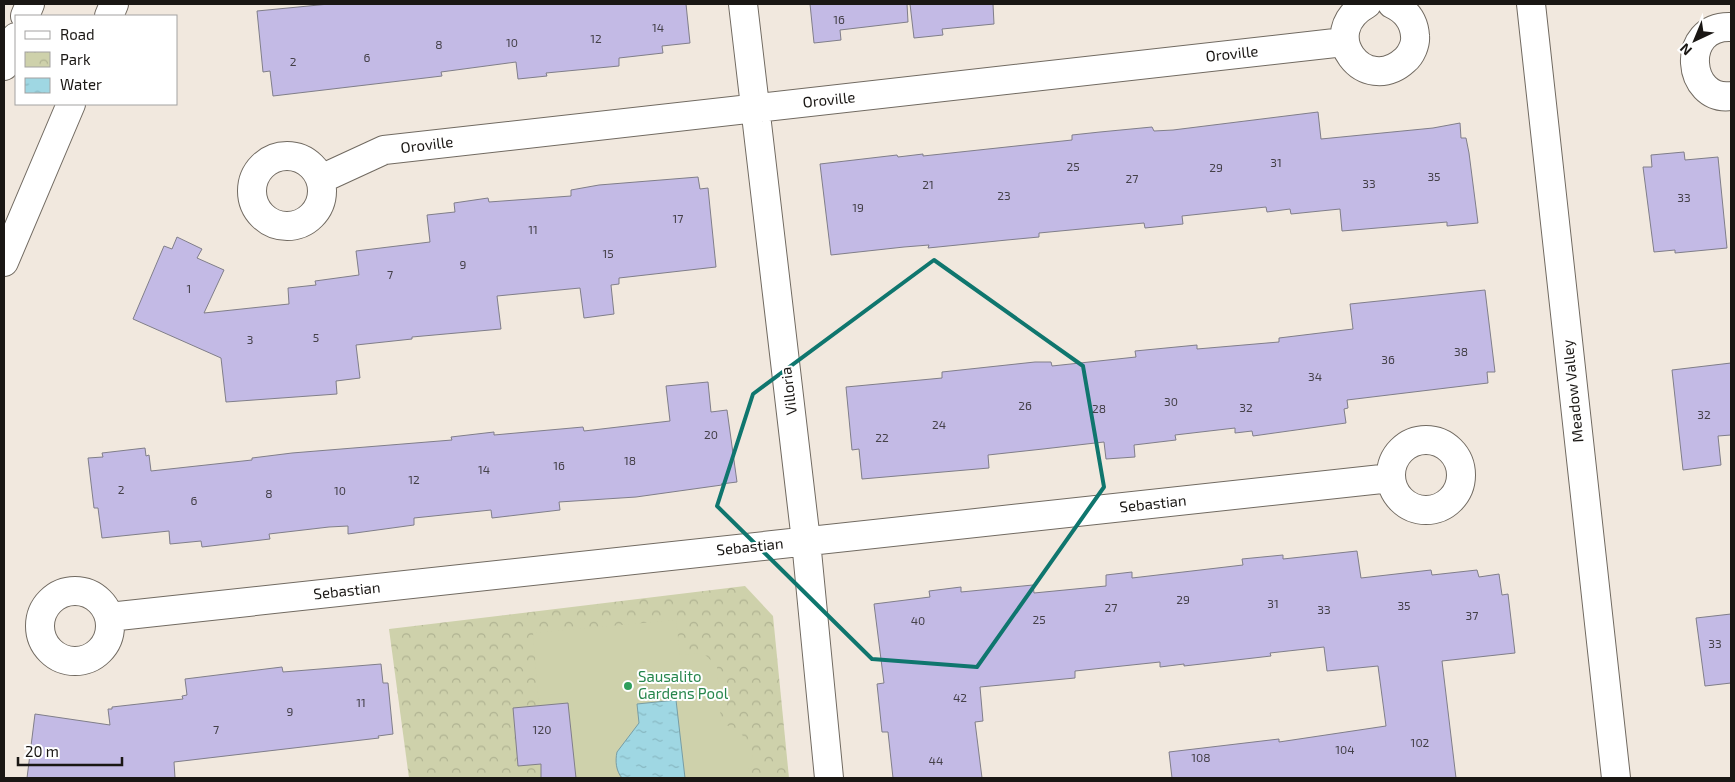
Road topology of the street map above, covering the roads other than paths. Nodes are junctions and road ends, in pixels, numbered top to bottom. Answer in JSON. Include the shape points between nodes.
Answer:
{"nodes":[{"id":1,"x":743,"y":4,"type":"edge"},
{"id":2,"x":1367,"y":4,"type":"edge"},
{"id":3,"x":1392,"y":4,"type":"edge"},
{"id":4,"x":1531,"y":4,"type":"edge"},
{"id":5,"x":1731,"y":27,"type":"edge"},
{"id":6,"x":15,"y":39,"type":"edge"},
{"id":7,"x":1344,"y":42,"type":"junction"},
{"id":8,"x":4,"y":66,"type":"edge"},
{"id":9,"x":1731,"y":96,"type":"edge"},
{"id":10,"x":72,"y":105,"type":"edge"},
{"id":11,"x":756,"y":108,"type":"junction"},
{"id":12,"x":321,"y":179,"type":"dead end"},
{"id":13,"x":4,"y":262,"type":"edge"},
{"id":14,"x":1391,"y":478,"type":"dead end"},
{"id":15,"x":806,"y":541,"type":"junction"},
{"id":16,"x":110,"y":617,"type":"dead end"},
{"id":17,"x":829,"y":778,"type":"edge"},
{"id":18,"x":1616,"y":778,"type":"edge"}],
"edges":[{"from":1,"to":11,"type":"street","name":"Villoria"},
{"from":2,"to":7,"type":"street","via":[[1355,10],[1346,25]]},
{"from":3,"to":7,"type":"street","via":[[1403,9],[1413,23],[1416,40],[1410,56],[1397,68],[1381,72],[1364,68],[1351,58]]},
{"from":4,"to":18,"type":"street","name":"Meadow Valley"},
{"from":5,"to":9,"type":"street","via":[[1722,26],[1706,34],[1696,47],[1694,64],[1699,80],[1712,92]]},
{"from":6,"to":8,"type":"street"},
{"from":7,"to":11,"type":"street","name":"Oroville"},
{"from":10,"to":13,"type":"street"},
{"from":11,"to":12,"type":"street","name":"Oroville","via":[[384,150]]},
{"from":11,"to":15,"type":"street","name":"Villoria"},
{"from":14,"to":15,"type":"street","name":"Sebastian"},
{"from":15,"to":16,"type":"street","name":"Sebastian"},
{"from":15,"to":17,"type":"street","name":"Villoria"}]}
